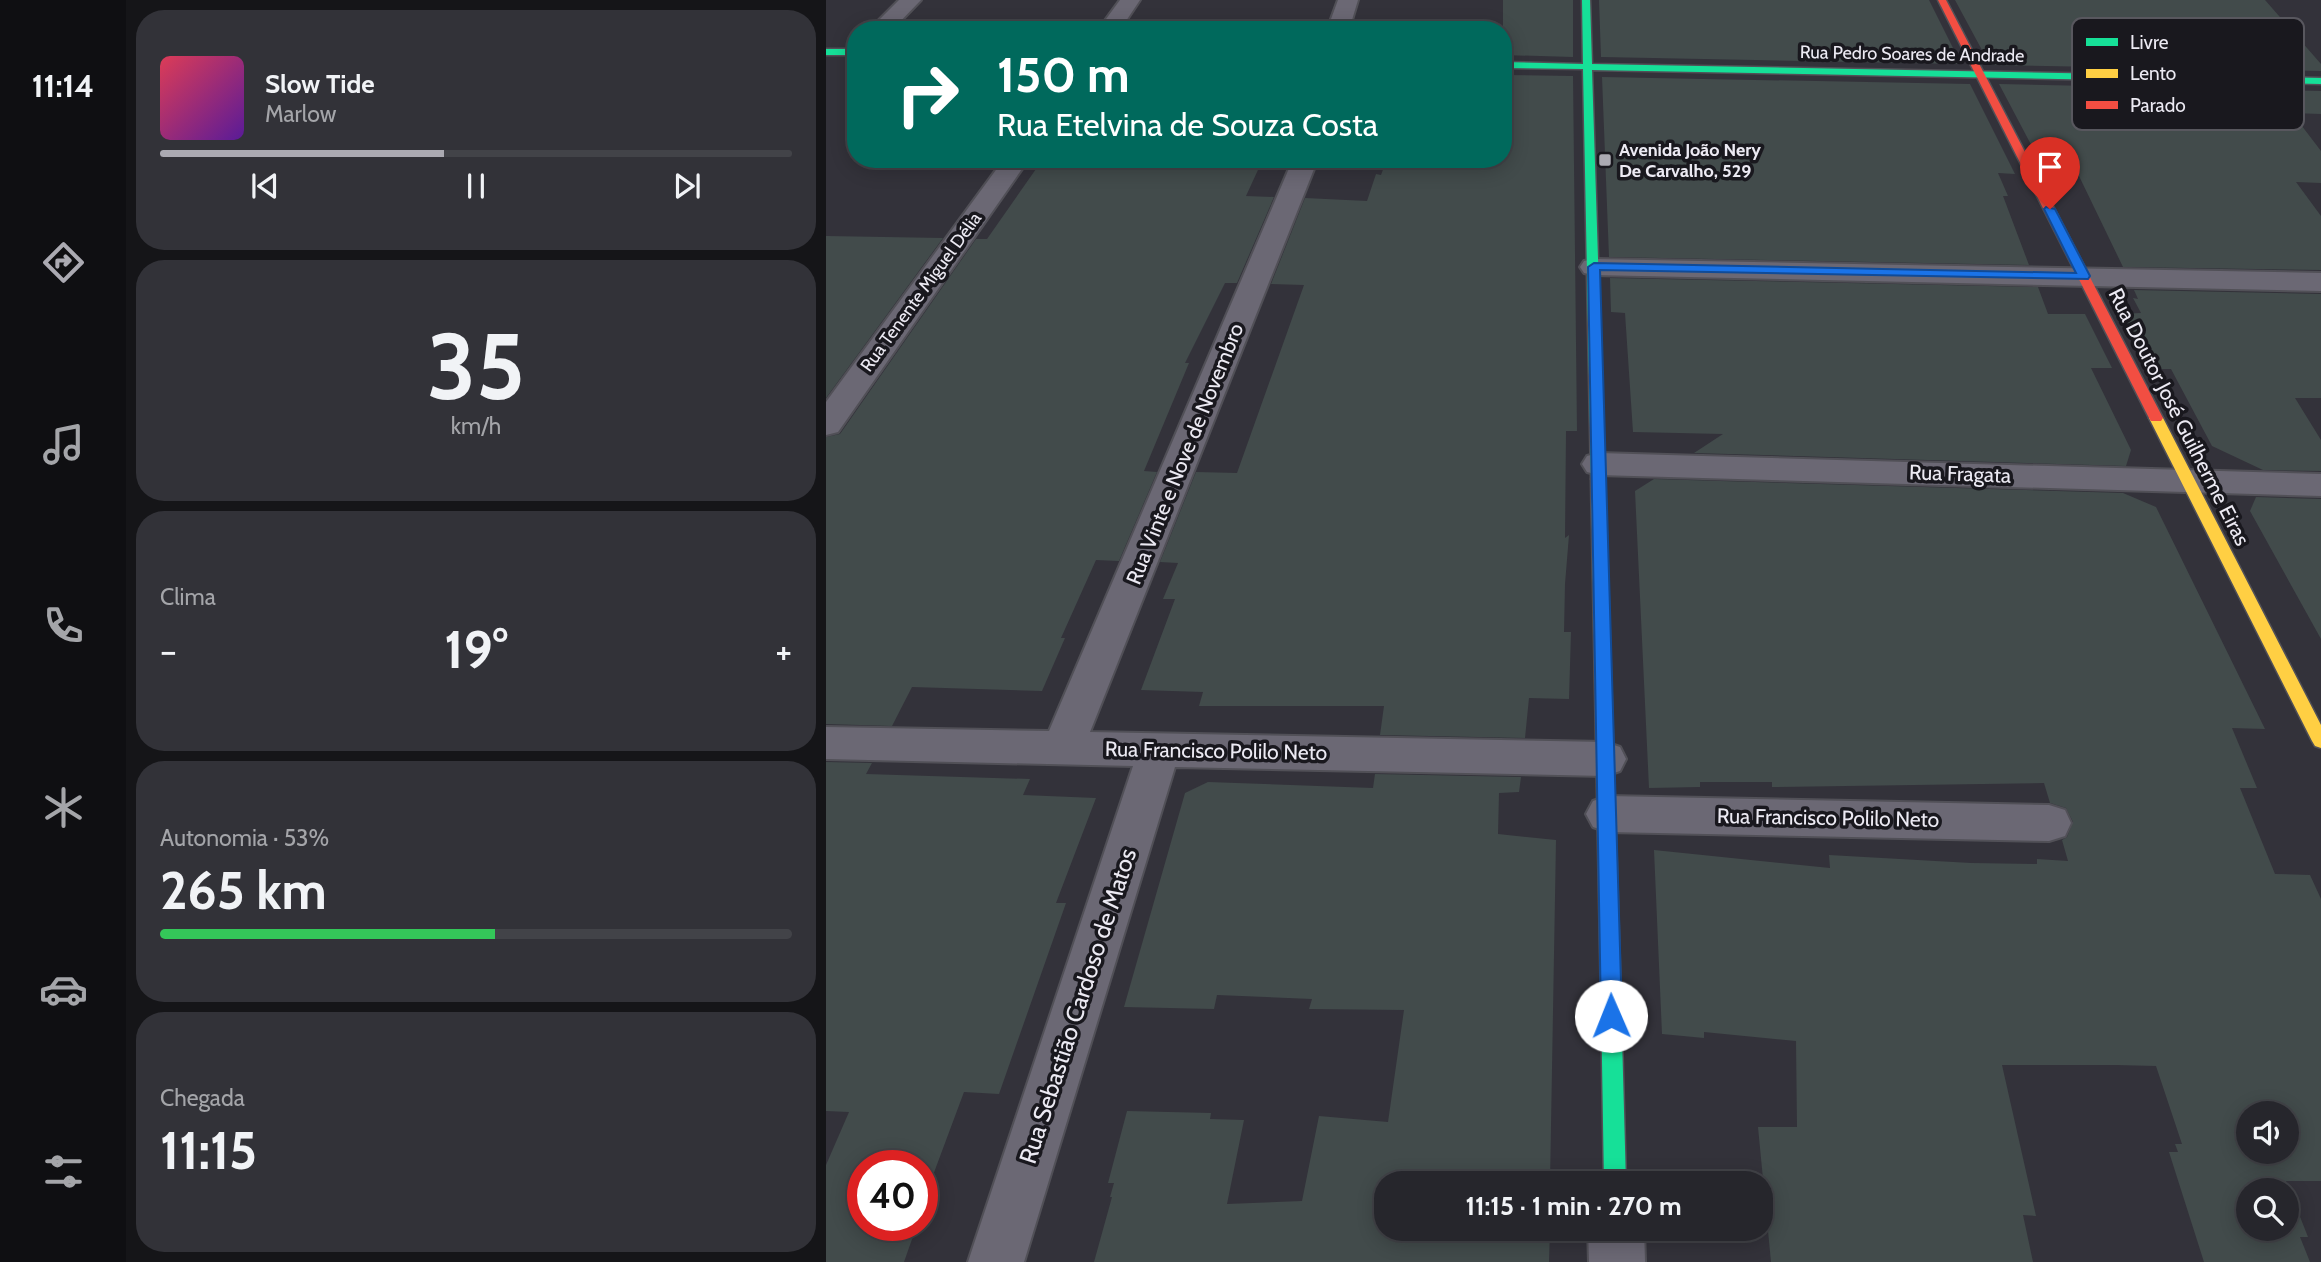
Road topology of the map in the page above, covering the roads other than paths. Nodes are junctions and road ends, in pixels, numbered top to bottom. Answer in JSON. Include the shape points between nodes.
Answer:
{"nodes":[{"id":1,"x":911,"y":0,"type":"edge"},
{"id":2,"x":1130,"y":0,"type":"edge"},
{"id":3,"x":1348,"y":0,"type":"edge"},
{"id":4,"x":1586,"y":0,"type":"edge"},
{"id":5,"x":1942,"y":0,"type":"edge"},
{"id":6,"x":889,"y":21,"type":"edge"},
{"id":7,"x":1115,"y":21,"type":"edge"},
{"id":8,"x":1341,"y":21,"type":"edge"},
{"id":9,"x":826,"y":52,"type":"edge"},
{"id":10,"x":847,"y":52,"type":"edge"},
{"id":11,"x":1512,"y":65,"type":"edge"},
{"id":12,"x":1589,"y":67,"type":"junction"},
{"id":13,"x":1981,"y":74,"type":"junction"},
{"id":14,"x":2072,"y":76,"type":"edge"},
{"id":15,"x":1010,"y":168,"type":"edge"},
{"id":16,"x":1302,"y":168,"type":"edge"},
{"id":17,"x":1594,"y":267,"type":"junction"},
{"id":18,"x":2084,"y":276,"type":"junction"},
{"id":19,"x":2321,"y":282,"type":"edge"},
{"id":20,"x":828,"y":419,"type":"edge"},
{"id":21,"x":1599,"y":464,"type":"junction"},
{"id":22,"x":2186,"y":480,"type":"junction"},
{"id":23,"x":2321,"y":485,"type":"edge"},
{"id":24,"x":2321,"y":741,"type":"edge"},
{"id":25,"x":826,"y":743,"type":"edge"},
{"id":26,"x":1063,"y":748,"type":"junction"},
{"id":27,"x":1159,"y":750,"type":"junction"},
{"id":28,"x":1605,"y":759,"type":"junction"},
{"id":29,"x":1608,"y":814,"type":"junction"},
{"id":30,"x":2049,"y":823,"type":"dead end"},
{"id":31,"x":1615,"y":1171,"type":"edge"},
{"id":32,"x":1616,"y":1241,"type":"edge"},
{"id":33,"x":996,"y":1262,"type":"edge"},
{"id":34,"x":1617,"y":1262,"type":"edge"}],
"edges":[{"from":1,"to":6,"type":"street"},
{"from":2,"to":7,"type":"street"},
{"from":3,"to":8,"type":"street"},
{"from":4,"to":12,"type":"street"},
{"from":5,"to":13,"type":"street","name":"Rua Doutor José Guilherme Eiras"},
{"from":9,"to":10,"type":"street"},
{"from":11,"to":12,"type":"street","name":"Rua Pedro Soares de Andrade"},
{"from":12,"to":13,"type":"street","name":"Rua Pedro Soares de Andrade"},
{"from":12,"to":17,"type":"street"},
{"from":13,"to":14,"type":"street","name":"Rua Pedro Soares de Andrade"},
{"from":13,"to":18,"type":"street","name":"Rua Doutor José Guilherme Eiras"},
{"from":15,"to":20,"type":"street","name":"Rua Tenente Miguel Délia"},
{"from":16,"to":26,"type":"street","name":"Rua Vinte e Nove de Novembro"},
{"from":17,"to":18,"type":"street"},
{"from":17,"to":21,"type":"street"},
{"from":18,"to":19,"type":"street"},
{"from":18,"to":22,"type":"street","name":"Rua Doutor José Guilherme Eiras"},
{"from":21,"to":22,"type":"street","name":"Rua Fragata"},
{"from":21,"to":28,"type":"street"},
{"from":22,"to":23,"type":"street","name":"Rua Fragata"},
{"from":22,"to":24,"type":"street","name":"Rua Doutor José Guilherme Eiras"},
{"from":25,"to":26,"type":"street","name":"Rua Francisco Polilo Neto"},
{"from":26,"to":27,"type":"street","name":"Rua Francisco Polilo Neto"},
{"from":27,"to":28,"type":"street","name":"Rua Francisco Polilo Neto"},
{"from":27,"to":33,"type":"street","name":"Rua Sebastião Cardoso de Matos"},
{"from":28,"to":29,"type":"street"},
{"from":29,"to":30,"type":"street","name":"Rua Francisco Polilo Neto"},
{"from":29,"to":31,"type":"street"},
{"from":32,"to":34,"type":"street"}]}
